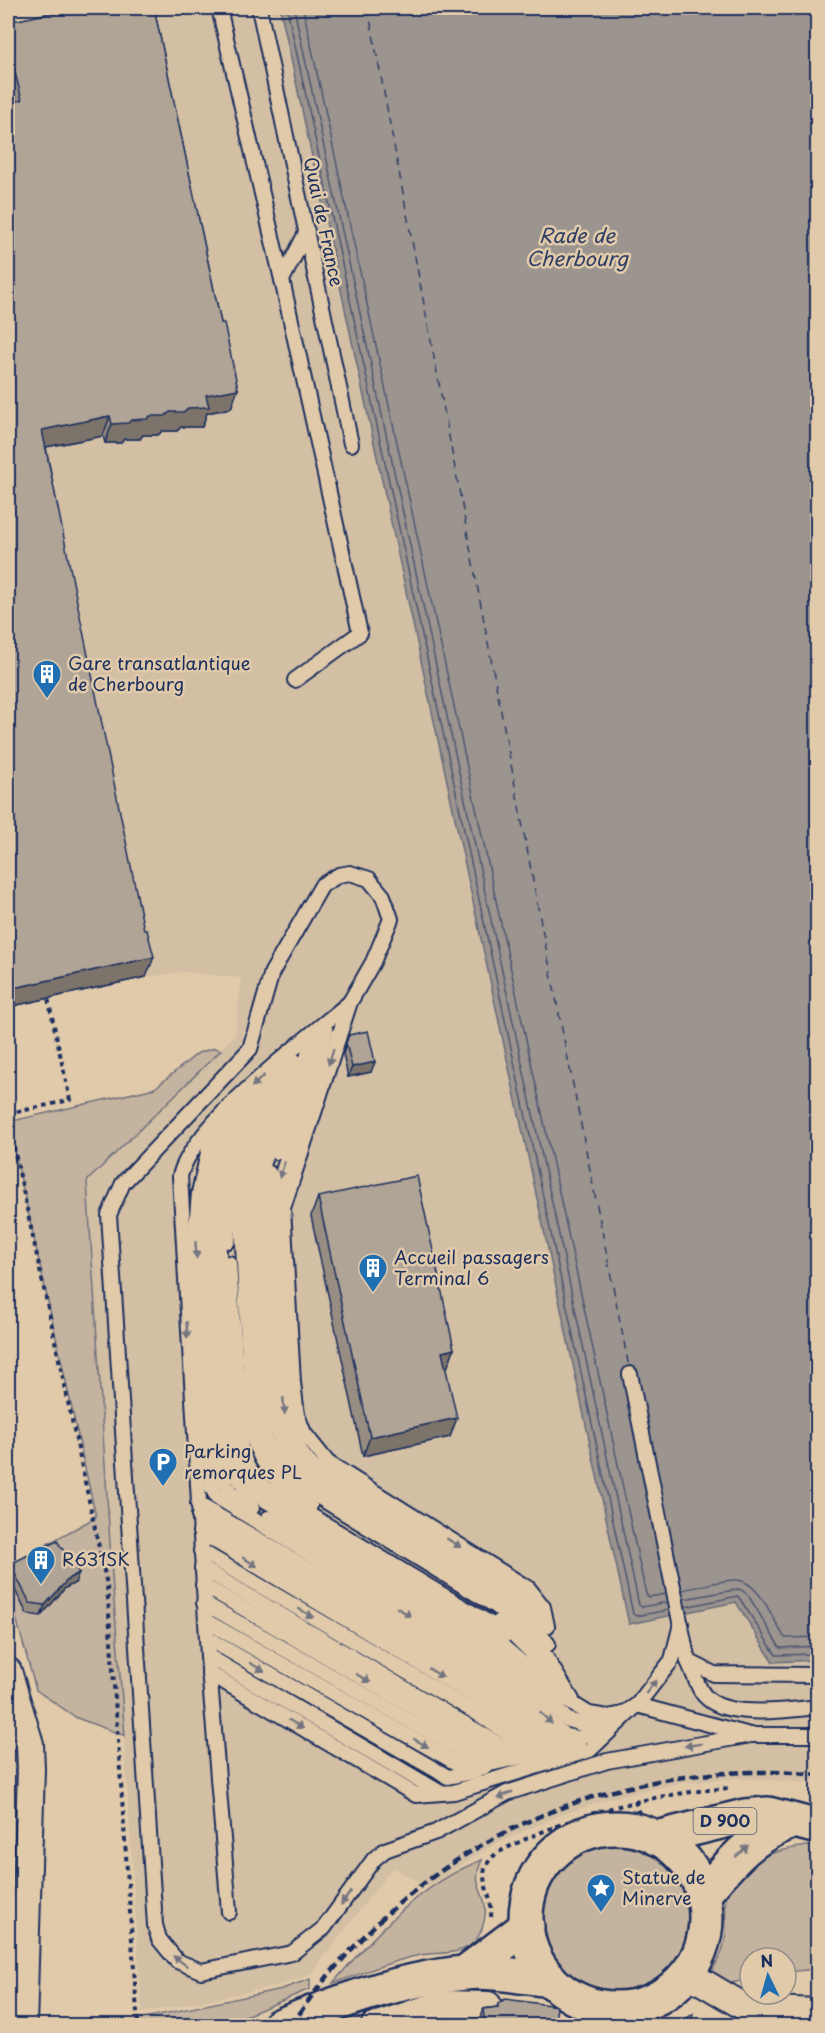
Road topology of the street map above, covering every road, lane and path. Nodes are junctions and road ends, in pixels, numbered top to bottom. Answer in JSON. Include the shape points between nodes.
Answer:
{"nodes":[{"id":1,"x":219,"y":8,"type":"edge"},
{"id":2,"x":259,"y":8,"type":"edge"},
{"id":3,"x":307,"y":231,"type":"junction"},
{"id":4,"x":282,"y":280,"type":"junction"},
{"id":5,"x":351,"y":444,"type":"dead end"},
{"id":6,"x":295,"y":680,"type":"dead end"},
{"id":7,"x":48,"y":998,"type":"edge"},
{"id":8,"x":350,"y":1002,"type":"junction"},
{"id":9,"x":328,"y":1025,"type":"junction"},
{"id":10,"x":311,"y":1046,"type":"junction"},
{"id":11,"x":295,"y":1061,"type":"junction"},
{"id":12,"x":274,"y":1081,"type":"junction"},
{"id":13,"x":260,"y":1095,"type":"junction"},
{"id":14,"x":244,"y":1111,"type":"junction"},
{"id":15,"x":8,"y":1114,"type":"edge"},
{"id":16,"x":8,"y":1120,"type":"edge"},
{"id":17,"x":630,"y":1374,"type":"dead end"},
{"id":18,"x":199,"y":1510,"type":"junction"},
{"id":19,"x":200,"y":1532,"type":"junction"},
{"id":20,"x":201,"y":1551,"type":"junction"},
{"id":21,"x":202,"y":1568,"type":"junction"},
{"id":22,"x":203,"y":1585,"type":"junction"},
{"id":23,"x":204,"y":1603,"type":"junction"},
{"id":24,"x":496,"y":1605,"type":"junction"},
{"id":25,"x":680,"y":1620,"type":"junction"},
{"id":26,"x":206,"y":1621,"type":"junction"},
{"id":27,"x":207,"y":1638,"type":"junction"},
{"id":28,"x":553,"y":1653,"type":"junction"},
{"id":29,"x":208,"y":1656,"type":"junction"},
{"id":30,"x":688,"y":1661,"type":"junction"},
{"id":31,"x":8,"y":1671,"type":"edge"},
{"id":32,"x":209,"y":1673,"type":"junction"},
{"id":33,"x":818,"y":1675,"type":"edge"},
{"id":34,"x":560,"y":1680,"type":"junction"},
{"id":35,"x":485,"y":1681,"type":"junction"},
{"id":36,"x":698,"y":1683,"type":"junction"},
{"id":37,"x":818,"y":1683,"type":"edge"},
{"id":38,"x":561,"y":1697,"type":"junction"},
{"id":39,"x":637,"y":1705,"type":"junction"},
{"id":40,"x":818,"y":1707,"type":"edge"},
{"id":41,"x":579,"y":1708,"type":"junction"},
{"id":42,"x":621,"y":1719,"type":"junction"},
{"id":43,"x":467,"y":1731,"type":"junction"},
{"id":44,"x":606,"y":1732,"type":"junction"},
{"id":45,"x":751,"y":1735,"type":"junction"},
{"id":46,"x":818,"y":1735,"type":"edge"},
{"id":47,"x":586,"y":1742,"type":"junction"},
{"id":48,"x":546,"y":1750,"type":"junction"},
{"id":49,"x":526,"y":1756,"type":"junction"},
{"id":50,"x":459,"y":1757,"type":"junction"},
{"id":51,"x":509,"y":1760,"type":"junction"},
{"id":52,"x":490,"y":1764,"type":"junction"},
{"id":53,"x":441,"y":1793,"type":"junction"},
{"id":54,"x":635,"y":1801,"type":"dead end"},
{"id":55,"x":806,"y":1824,"type":"edge"},
{"id":56,"x":557,"y":1837,"type":"junction"},
{"id":57,"x":656,"y":1838,"type":"junction"},
{"id":58,"x":703,"y":1895,"type":"junction"},
{"id":59,"x":229,"y":1912,"type":"dead end"},
{"id":60,"x":527,"y":1926,"type":"junction"},
{"id":61,"x":478,"y":1963,"type":"junction"},
{"id":62,"x":687,"y":1973,"type":"junction"},
{"id":63,"x":568,"y":2001,"type":"edge"},
{"id":64,"x":488,"y":2005,"type":"dead end"},
{"id":65,"x":818,"y":2012,"type":"edge"},
{"id":66,"x":618,"y":2016,"type":"edge"},
{"id":67,"x":23,"y":2025,"type":"edge"},
{"id":68,"x":138,"y":2025,"type":"edge"},
{"id":69,"x":279,"y":2025,"type":"edge"},
{"id":70,"x":374,"y":2025,"type":"edge"}],
"edges":[{"from":1,"to":4,"type":"lane"},
{"from":2,"to":3,"type":"lane","name":"Quai de France"},
{"from":3,"to":4,"type":"lane"},
{"from":3,"to":5,"type":"lane","name":"Quai de France"},
{"from":4,"to":6,"type":"lane","via":[[360,633]]},
{"from":7,"to":15,"type":"path","via":[[70,1100]]},
{"from":8,"to":9,"type":"lane"},
{"from":8,"to":18,"type":"lane","one_way":true,"via":[[257,1080],[190,1150],[183,1163],[179,1196]]},
{"from":8,"to":24,"type":"lane","one_way":true,"via":[[283,1208],[297,1415],[304,1433],[328,1463]]},
{"from":45,"to":8,"type":"lane","one_way":true,"via":[[642,1753],[548,1778],[507,1793],[436,1832],[398,1843],[374,1859],[324,1928],[292,1953],[201,1971],[177,1961],[159,1939],[155,1925],[109,1215],[123,1183],[250,1049],[272,972],[322,885],[350,873],[369,879],[377,887],[391,919]]},
{"from":9,"to":10,"type":"lane"},
{"from":9,"to":24,"type":"lane","one_way":true,"via":[[273,1207],[288,1428],[300,1453],[313,1467]]},
{"from":10,"to":11,"type":"lane"},
{"from":10,"to":24,"type":"lane","via":[[261,1205],[272,1407],[277,1434],[296,1468]]},
{"from":11,"to":12,"type":"lane"},
{"from":11,"to":24,"type":"lane","via":[[252,1203],[265,1440],[278,1465],[296,1483]]},
{"from":12,"to":13,"type":"lane"},
{"from":12,"to":24,"type":"lane","via":[[240,1205],[257,1452],[273,1479],[304,1502]]},
{"from":13,"to":14,"type":"lane"},
{"from":13,"to":24,"type":"lane","via":[[232,1186],[227,1228],[244,1461],[258,1483],[270,1491]]},
{"from":14,"to":24,"type":"lane","via":[[221,1184],[218,1217],[232,1470],[248,1490]]},
{"from":14,"to":35,"type":"lane","one_way":true,"via":[[227,1127],[210,1190],[206,1232],[224,1481],[241,1502]]},
{"from":16,"to":68,"type":"path","via":[[107,1585]]},
{"from":17,"to":25,"type":"lane"},
{"from":18,"to":19,"type":"lane"},
{"from":18,"to":35,"type":"lane"},
{"from":19,"to":20,"type":"lane"},
{"from":19,"to":35,"type":"lane","one_way":true},
{"from":20,"to":21,"type":"lane"},
{"from":20,"to":35,"type":"lane","one_way":true},
{"from":21,"to":22,"type":"lane"},
{"from":21,"to":43,"type":"lane"},
{"from":22,"to":23,"type":"lane"},
{"from":22,"to":43,"type":"lane","one_way":true},
{"from":23,"to":26,"type":"lane"},
{"from":23,"to":50,"type":"lane"},
{"from":24,"to":28,"type":"lane","via":[[537,1628]]},
{"from":24,"to":28,"type":"lane","via":[[529,1589],[537,1599]]},
{"from":24,"to":34,"type":"lane","via":[[535,1640]]},
{"from":24,"to":38,"type":"lane"},
{"from":24,"to":38,"type":"lane"},
{"from":25,"to":30,"type":"lane"},
{"from":39,"to":25,"type":"lane","one_way":true,"via":[[672,1660]]},
{"from":26,"to":27,"type":"lane"},
{"from":26,"to":50,"type":"lane","one_way":true},
{"from":27,"to":29,"type":"lane"},
{"from":27,"to":52,"type":"lane","one_way":true,"via":[[448,1777]]},
{"from":28,"to":34,"type":"lane"},
{"from":29,"to":32,"type":"lane"},
{"from":29,"to":53,"type":"lane"},
{"from":30,"to":33,"type":"lane","via":[[714,1674]]},
{"from":30,"to":36,"type":"lane"},
{"from":31,"to":67,"type":"street","via":[[30,1744]]},
{"from":32,"to":53,"type":"lane","one_way":true,"via":[[416,1795]]},
{"from":32,"to":59,"type":"lane"},
{"from":34,"to":41,"type":"lane"},
{"from":35,"to":42,"type":"lane","via":[[582,1724]]},
{"from":35,"to":44,"type":"lane","one_way":true,"via":[[565,1736],[577,1738]]},
{"from":35,"to":47,"type":"lane","via":[[555,1743]]},
{"from":35,"to":48,"type":"lane"},
{"from":35,"to":48,"type":"lane","via":[[524,1744]]},
{"from":36,"to":37,"type":"lane"},
{"from":36,"to":40,"type":"lane","via":[[704,1695],[735,1709],[759,1712]]},
{"from":38,"to":41,"type":"lane"},
{"from":39,"to":42,"type":"lane"},
{"from":39,"to":45,"type":"lane"},
{"from":41,"to":42,"type":"lane"},
{"from":42,"to":44,"type":"lane"},
{"from":42,"to":53,"type":"lane","via":[[601,1743],[577,1755]]},
{"from":43,"to":48,"type":"lane","via":[[516,1751]]},
{"from":43,"to":49,"type":"lane","via":[[499,1755]]},
{"from":44,"to":47,"type":"lane"},
{"from":45,"to":46,"type":"lane"},
{"from":47,"to":48,"type":"lane"},
{"from":48,"to":49,"type":"lane"},
{"from":49,"to":51,"type":"lane"},
{"from":50,"to":51,"type":"lane"},
{"from":50,"to":52,"type":"lane"},
{"from":51,"to":52,"type":"lane"},
{"from":54,"to":56,"type":"path"},
{"from":55,"to":57,"type":"main road","number":"D 900","via":[[768,1814],[745,1816]]},
{"from":58,"to":55,"type":"main road","number":"D 900","one_way":true,"via":[[739,1852],[758,1838]]},
{"from":56,"to":57,"type":"main road","via":[[625,1829]]},
{"from":56,"to":60,"type":"main road","via":[[533,1885],[527,1905]]},
{"from":56,"to":61,"type":"path","via":[[498,1853],[485,1867],[483,1880],[490,1897],[491,1915]]},
{"from":57,"to":58,"type":"main road","via":[[686,1861]]},
{"from":58,"to":62,"type":"main road","via":[[704,1936]]},
{"from":60,"to":61,"type":"main road"},
{"from":60,"to":63,"type":"main road","via":[[534,1954]]},
{"from":61,"to":63,"type":"main road"},
{"from":61,"to":69,"type":"main road"},
{"from":62,"to":65,"type":"street","via":[[755,2011]]},
{"from":62,"to":66,"type":"main road","via":[[658,1997]]},
{"from":63,"to":66,"type":"main road","via":[[594,2005]]},
{"from":64,"to":70,"type":"street","via":[[441,2004]]}]}
